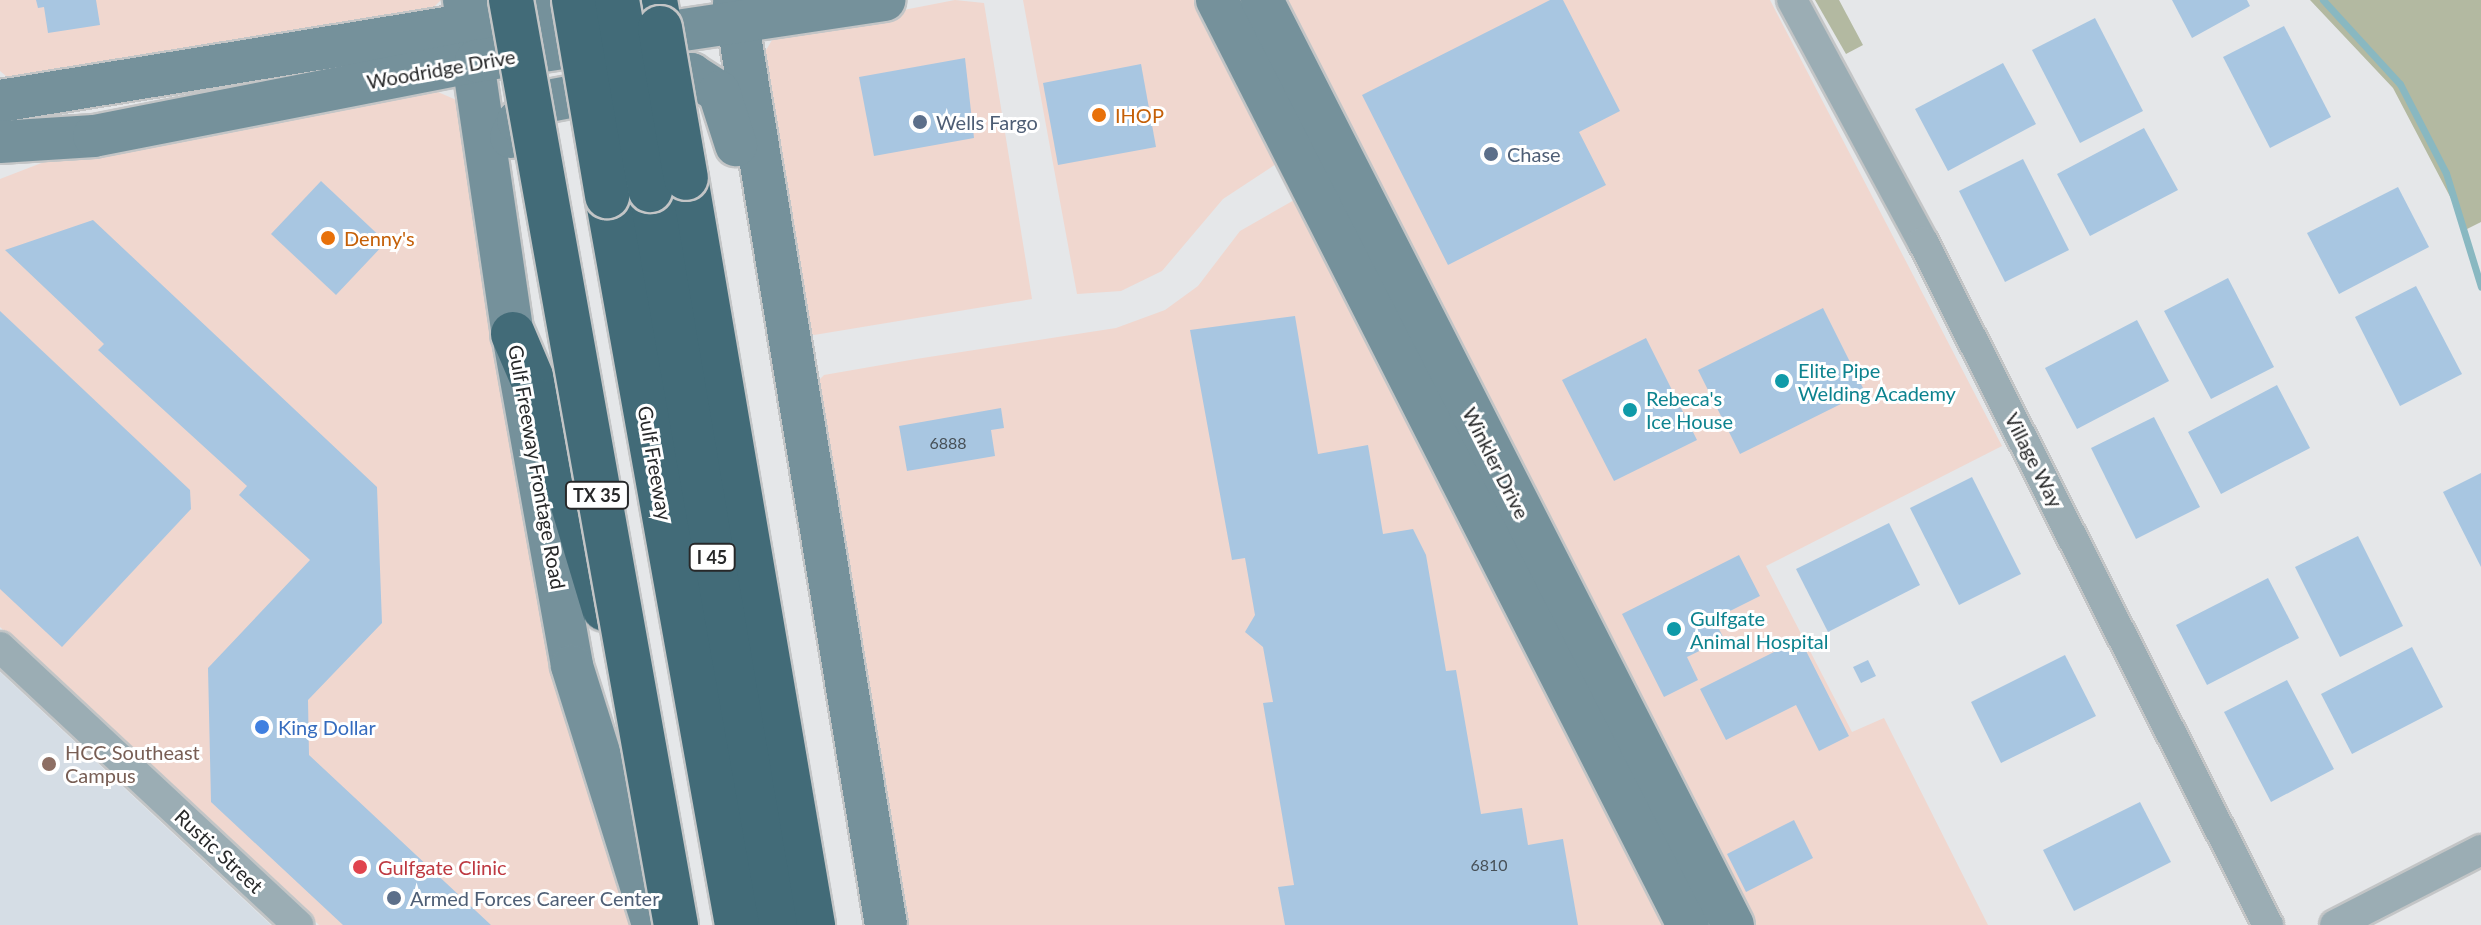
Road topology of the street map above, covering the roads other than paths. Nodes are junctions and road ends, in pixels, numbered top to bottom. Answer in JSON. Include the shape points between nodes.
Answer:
{"nodes":[{"id":1,"x":511,"y":0,"type":"edge"},
{"id":2,"x":574,"y":0,"type":"edge"},
{"id":3,"x":619,"y":0,"type":"edge"},
{"id":4,"x":884,"y":0,"type":"edge"},
{"id":5,"x":1217,"y":0,"type":"edge"},
{"id":6,"x":1262,"y":0,"type":"edge"},
{"id":7,"x":1792,"y":0,"type":"edge"},
{"id":8,"x":659,"y":9,"type":"edge"},
{"id":9,"x":736,"y":12,"type":"edge"},
{"id":10,"x":469,"y":28,"type":"edge"},
{"id":11,"x":0,"y":101,"type":"edge"},
{"id":12,"x":94,"y":136,"type":"junction"},
{"id":13,"x":0,"y":142,"type":"edge"},
{"id":14,"x":1318,"y":159,"type":"junction"},
{"id":15,"x":0,"y":170,"type":"edge"},
{"id":16,"x":668,"y":184,"type":"junction"},
{"id":17,"x":500,"y":229,"type":"junction"},
{"id":18,"x":1364,"y":250,"type":"junction"},
{"id":19,"x":1377,"y":320,"type":"junction"},
{"id":20,"x":513,"y":334,"type":"junction"},
{"id":21,"x":789,"y":342,"type":"junction"},
{"id":22,"x":1466,"y":403,"type":"junction"},
{"id":23,"x":1534,"y":581,"type":"junction"},
{"id":24,"x":0,"y":647,"type":"edge"},
{"id":25,"x":2481,"y":850,"type":"edge"},
{"id":26,"x":1699,"y":859,"type":"junction"},
{"id":27,"x":1662,"y":876,"type":"junction"},
{"id":28,"x":298,"y":925,"type":"edge"},
{"id":29,"x":653,"y":925,"type":"edge"},
{"id":30,"x":676,"y":925,"type":"edge"},
{"id":31,"x":696,"y":925,"type":"edge"},
{"id":32,"x":737,"y":925,"type":"edge"},
{"id":33,"x":775,"y":925,"type":"edge"},
{"id":34,"x":813,"y":925,"type":"edge"},
{"id":35,"x":886,"y":925,"type":"edge"},
{"id":36,"x":1688,"y":925,"type":"edge"},
{"id":37,"x":1733,"y":925,"type":"edge"},
{"id":38,"x":2268,"y":925,"type":"edge"},
{"id":39,"x":2335,"y":925,"type":"edge"}],
"edges":[{"from":1,"to":30,"type":"highway","number":"TX 35","bridge":true},
{"from":2,"to":32,"type":"highway","name":"Gulf Freeway","number":"I 45","bridge":true},
{"from":3,"to":10,"type":"main road","name":"Woodridge Drive"},
{"from":3,"to":16,"type":"highway","name":"Gulf Freeway","number":"I 45","bridge":true},
{"from":4,"to":9,"type":"main road","name":"Woodridge Drive"},
{"from":5,"to":14,"type":"main road","name":"Winkler Drive"},
{"from":6,"to":14,"type":"main road","name":"Winkler Drive"},
{"from":7,"to":38,"type":"street","name":"Village Way","via":[[1923,242]]},
{"from":8,"to":16,"type":"highway","name":"Gulf Freeway","number":"I 45","bridge":true},
{"from":9,"to":10,"type":"main road","name":"Woodridge Drive"},
{"from":9,"to":21,"type":"main road"},
{"from":10,"to":11,"type":"main road","name":"Woodridge Drive"},
{"from":10,"to":12,"type":"main road","name":"Woodridge Drive"},
{"from":10,"to":17,"type":"main road","name":"Gulf Freeway Frontage Road"},
{"from":12,"to":13,"type":"main road","name":"Woodridge Drive"},
{"from":12,"to":15,"type":"main road"},
{"from":14,"to":18,"type":"main road","name":"Winkler Drive"},
{"from":16,"to":33,"type":"highway","name":"Gulf Freeway","number":"I 45"},
{"from":16,"to":34,"type":"highway","name":"Gulf Freeway","number":"I 45"},
{"from":17,"to":20,"type":"main road","name":"Gulf Freeway Frontage Road"},
{"from":17,"to":21,"type":"main road","via":[[508,210],[503,164],[508,142],[530,110],[543,102],[691,74],[719,92],[730,118],[774,322]]},
{"from":18,"to":19,"type":"main road","name":"Winkler Drive"},
{"from":18,"to":22,"type":"main road","name":"Winkler Drive"},
{"from":19,"to":22,"type":"main road","via":[[1421,357],[1440,393],[1451,403]]},
{"from":19,"to":23,"type":"main road","name":"Winkler Drive"},
{"from":20,"to":29,"type":"main road","name":"Gulf Freeway Frontage Road","via":[[572,666]]},
{"from":20,"to":31,"type":"highway","via":[[547,416]]},
{"from":21,"to":35,"type":"main road"},
{"from":22,"to":23,"type":"main road","name":"Winkler Drive"},
{"from":23,"to":26,"type":"main road","name":"Winkler Drive"},
{"from":23,"to":27,"type":"main road","name":"Winkler Drive"},
{"from":24,"to":28,"type":"street","name":"Rustic Street"},
{"from":25,"to":39,"type":"street"},
{"from":26,"to":27,"type":"main road"},
{"from":26,"to":37,"type":"main road","name":"Winkler Drive"},
{"from":27,"to":36,"type":"main road","name":"Winkler Drive"}]}
